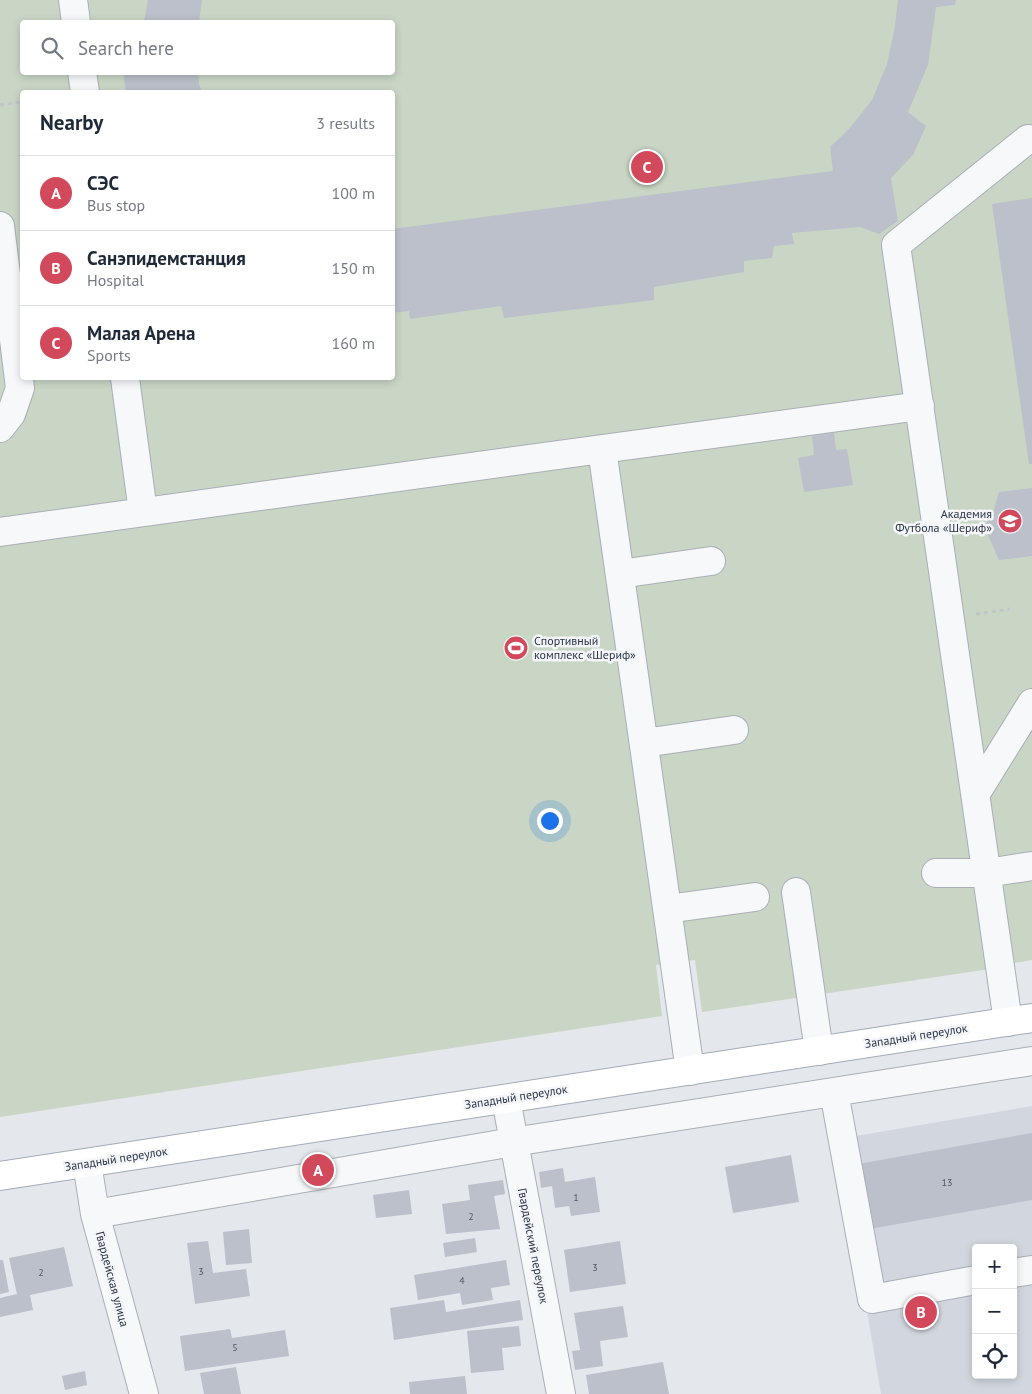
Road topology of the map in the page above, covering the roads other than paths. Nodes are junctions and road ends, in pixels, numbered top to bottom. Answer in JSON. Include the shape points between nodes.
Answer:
{"nodes":[{"id":1,"x":72,"y":0,"type":"edge"},
{"id":2,"x":76,"y":20,"type":"edge"},
{"id":3,"x":82,"y":75,"type":"edge"},
{"id":4,"x":85,"y":90,"type":"edge"},
{"id":5,"x":1028,"y":139,"type":"dead end"},
{"id":6,"x":0,"y":226,"type":"edge"},
{"id":7,"x":125,"y":380,"type":"edge"},
{"id":8,"x":920,"y":406,"type":"junction"},
{"id":9,"x":0,"y":428,"type":"edge"},
{"id":10,"x":602,"y":449,"type":"junction"},
{"id":11,"x":143,"y":512,"type":"junction"},
{"id":12,"x":0,"y":532,"type":"edge"},
{"id":13,"x":711,"y":561,"type":"dead end"},
{"id":14,"x":620,"y":574,"type":"junction"},
{"id":15,"x":1032,"y":704,"type":"edge"},
{"id":16,"x":734,"y":730,"type":"dead end"},
{"id":17,"x":644,"y":743,"type":"junction"},
{"id":18,"x":976,"y":792,"type":"junction"},
{"id":19,"x":1032,"y":866,"type":"edge"},
{"id":20,"x":936,"y":873,"type":"dead end"},
{"id":21,"x":987,"y":873,"type":"junction"},
{"id":22,"x":796,"y":892,"type":"dead end"},
{"id":23,"x":755,"y":898,"type":"dead end"},
{"id":24,"x":667,"y":909,"type":"junction"},
{"id":25,"x":1020,"y":1020,"type":"edge"},
{"id":26,"x":819,"y":1051,"type":"junction"},
{"id":27,"x":1032,"y":1061,"type":"edge"},
{"id":28,"x":690,"y":1071,"type":"junction"},
{"id":29,"x":834,"y":1092,"type":"junction"},
{"id":30,"x":506,"y":1099,"type":"junction"},
{"id":31,"x":513,"y":1142,"type":"junction"},
{"id":32,"x":87,"y":1163,"type":"junction"},
{"id":33,"x":0,"y":1176,"type":"edge"},
{"id":34,"x":95,"y":1214,"type":"junction"},
{"id":35,"x":1032,"y":1270,"type":"edge"},
{"id":36,"x":1017,"y":1272,"type":"edge"},
{"id":37,"x":972,"y":1281,"type":"edge"},
{"id":38,"x":144,"y":1394,"type":"edge"},
{"id":39,"x":561,"y":1394,"type":"edge"}],
"edges":[{"from":1,"to":2,"type":"street"},
{"from":3,"to":4,"type":"street"},
{"from":5,"to":8,"type":"street","via":[[896,245]]},
{"from":6,"to":9,"type":"street","via":[[20,388],[11,414]]},
{"from":7,"to":11,"type":"street"},
{"from":8,"to":10,"type":"street"},
{"from":8,"to":18,"type":"street"},
{"from":10,"to":11,"type":"street"},
{"from":10,"to":14,"type":"street"},
{"from":11,"to":12,"type":"street"},
{"from":13,"to":14,"type":"street"},
{"from":14,"to":17,"type":"street"},
{"from":15,"to":18,"type":"street"},
{"from":16,"to":17,"type":"street"},
{"from":17,"to":24,"type":"street"},
{"from":18,"to":21,"type":"street"},
{"from":19,"to":21,"type":"street"},
{"from":20,"to":21,"type":"street"},
{"from":21,"to":25,"type":"street"},
{"from":22,"to":26,"type":"street"},
{"from":23,"to":24,"type":"street"},
{"from":24,"to":28,"type":"street"},
{"from":25,"to":26,"type":"main road","name":"Западный переулок"},
{"from":26,"to":28,"type":"main road","name":"Западный переулок"},
{"from":27,"to":29,"type":"street"},
{"from":28,"to":30,"type":"main road","name":"Западный переулок"},
{"from":29,"to":31,"type":"street"},
{"from":29,"to":37,"type":"street","via":[[872,1299]]},
{"from":30,"to":31,"type":"street","name":"Гвардейский переулок"},
{"from":30,"to":32,"type":"main road","name":"Западный переулок"},
{"from":31,"to":34,"type":"street"},
{"from":31,"to":39,"type":"street","name":"Гвардейский переулок"},
{"from":32,"to":33,"type":"main road","name":"Западный переулок"},
{"from":32,"to":34,"type":"street","name":"Гвардейская улица"},
{"from":34,"to":38,"type":"street","name":"Гвардейская улица"},
{"from":35,"to":36,"type":"street"}]}
